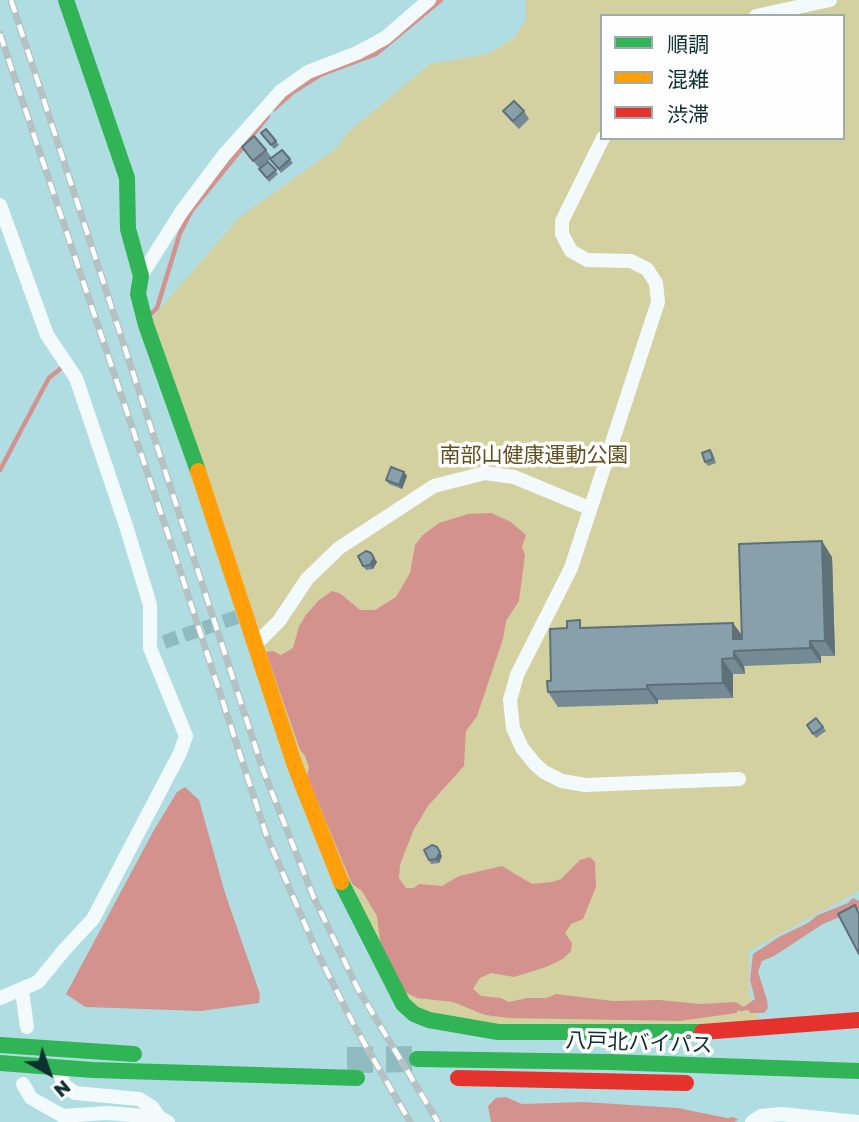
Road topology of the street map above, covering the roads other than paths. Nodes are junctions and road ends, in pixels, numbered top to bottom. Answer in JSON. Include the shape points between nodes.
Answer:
{"nodes":[{"id":1,"x":66,"y":0,"type":"edge"},
{"id":2,"x":429,"y":0,"type":"edge"},
{"id":3,"x":830,"y":0,"type":"edge"},
{"id":4,"x":765,"y":14,"type":"edge"},
{"id":5,"x":602,"y":140,"type":"edge"},
{"id":6,"x":0,"y":205,"type":"edge"},
{"id":7,"x":141,"y":276,"type":"junction"},
{"id":8,"x":589,"y":508,"type":"junction"},
{"id":9,"x":164,"y":642,"type":"tunnel mouth"},
{"id":10,"x":256,"y":644,"type":"junction"},
{"id":11,"x":150,"y":648,"type":"junction"},
{"id":12,"x":739,"y":779,"type":"dead end"},
{"id":13,"x":22,"y":990,"type":"junction"},
{"id":14,"x":0,"y":998,"type":"edge"},
{"id":15,"x":859,"y":1020,"type":"edge"},
{"id":16,"x":27,"y":1027,"type":"dead end"},
{"id":17,"x":5,"y":1045,"type":"edge"},
{"id":18,"x":144,"y":1054,"type":"dead end"},
{"id":19,"x":417,"y":1059,"type":"tunnel mouth"},
{"id":20,"x":0,"y":1063,"type":"edge"},
{"id":21,"x":57,"y":1067,"type":"junction"},
{"id":22,"x":859,"y":1071,"type":"edge"},
{"id":23,"x":357,"y":1078,"type":"tunnel mouth"},
{"id":24,"x":439,"y":1078,"type":"dead end"},
{"id":25,"x":703,"y":1083,"type":"dead end"},
{"id":26,"x":23,"y":1084,"type":"dead end"},
{"id":27,"x":164,"y":1119,"type":"edge"},
{"id":28,"x":752,"y":1122,"type":"edge"},
{"id":29,"x":858,"y":1122,"type":"edge"}],
"edges":[{"from":1,"to":7,"type":"main road","via":[[127,178],[128,229]]},
{"from":2,"to":7,"type":"street","via":[[385,38],[309,72],[281,91],[224,155]]},
{"from":3,"to":4,"type":"street"},
{"from":5,"to":8,"type":"street","via":[[562,221],[562,234],[571,251],[587,260],[631,261],[647,269],[656,283],[658,302]]},
{"from":6,"to":11,"type":"street","via":[[47,335],[76,378],[150,605]]},
{"from":7,"to":10,"type":"main road","via":[[138,294],[146,326],[194,457],[242,615]]},
{"from":8,"to":10,"type":"street","via":[[514,477],[485,473],[433,486],[339,548],[307,579],[279,621]]},
{"from":8,"to":12,"type":"street","via":[[571,568],[517,676],[510,701],[513,728],[522,748],[544,772],[585,785]]},
{"from":9,"to":11,"type":"street"},
{"from":10,"to":15,"type":"main road","via":[[295,766],[347,897],[403,1004],[414,1014],[498,1032],[686,1033]]},
{"from":11,"to":13,"type":"street","via":[[186,736],[180,753],[93,919],[38,982]]},
{"from":13,"to":14,"type":"street"},
{"from":13,"to":16,"type":"street"},
{"from":17,"to":18,"type":"main road"},
{"from":19,"to":22,"type":"main road","name":"八戸北バイパス"},
{"from":20,"to":21,"type":"main road"},
{"from":21,"to":23,"type":"main road"},
{"from":21,"to":27,"type":"street","via":[[64,1085],[75,1093],[139,1099]]},
{"from":24,"to":25,"type":"main road","name":"八戸北バイパス"},
{"from":26,"to":27,"type":"street","via":[[31,1098],[63,1116],[106,1113]]},
{"from":28,"to":29,"type":"street","via":[[781,1114]]}]}
